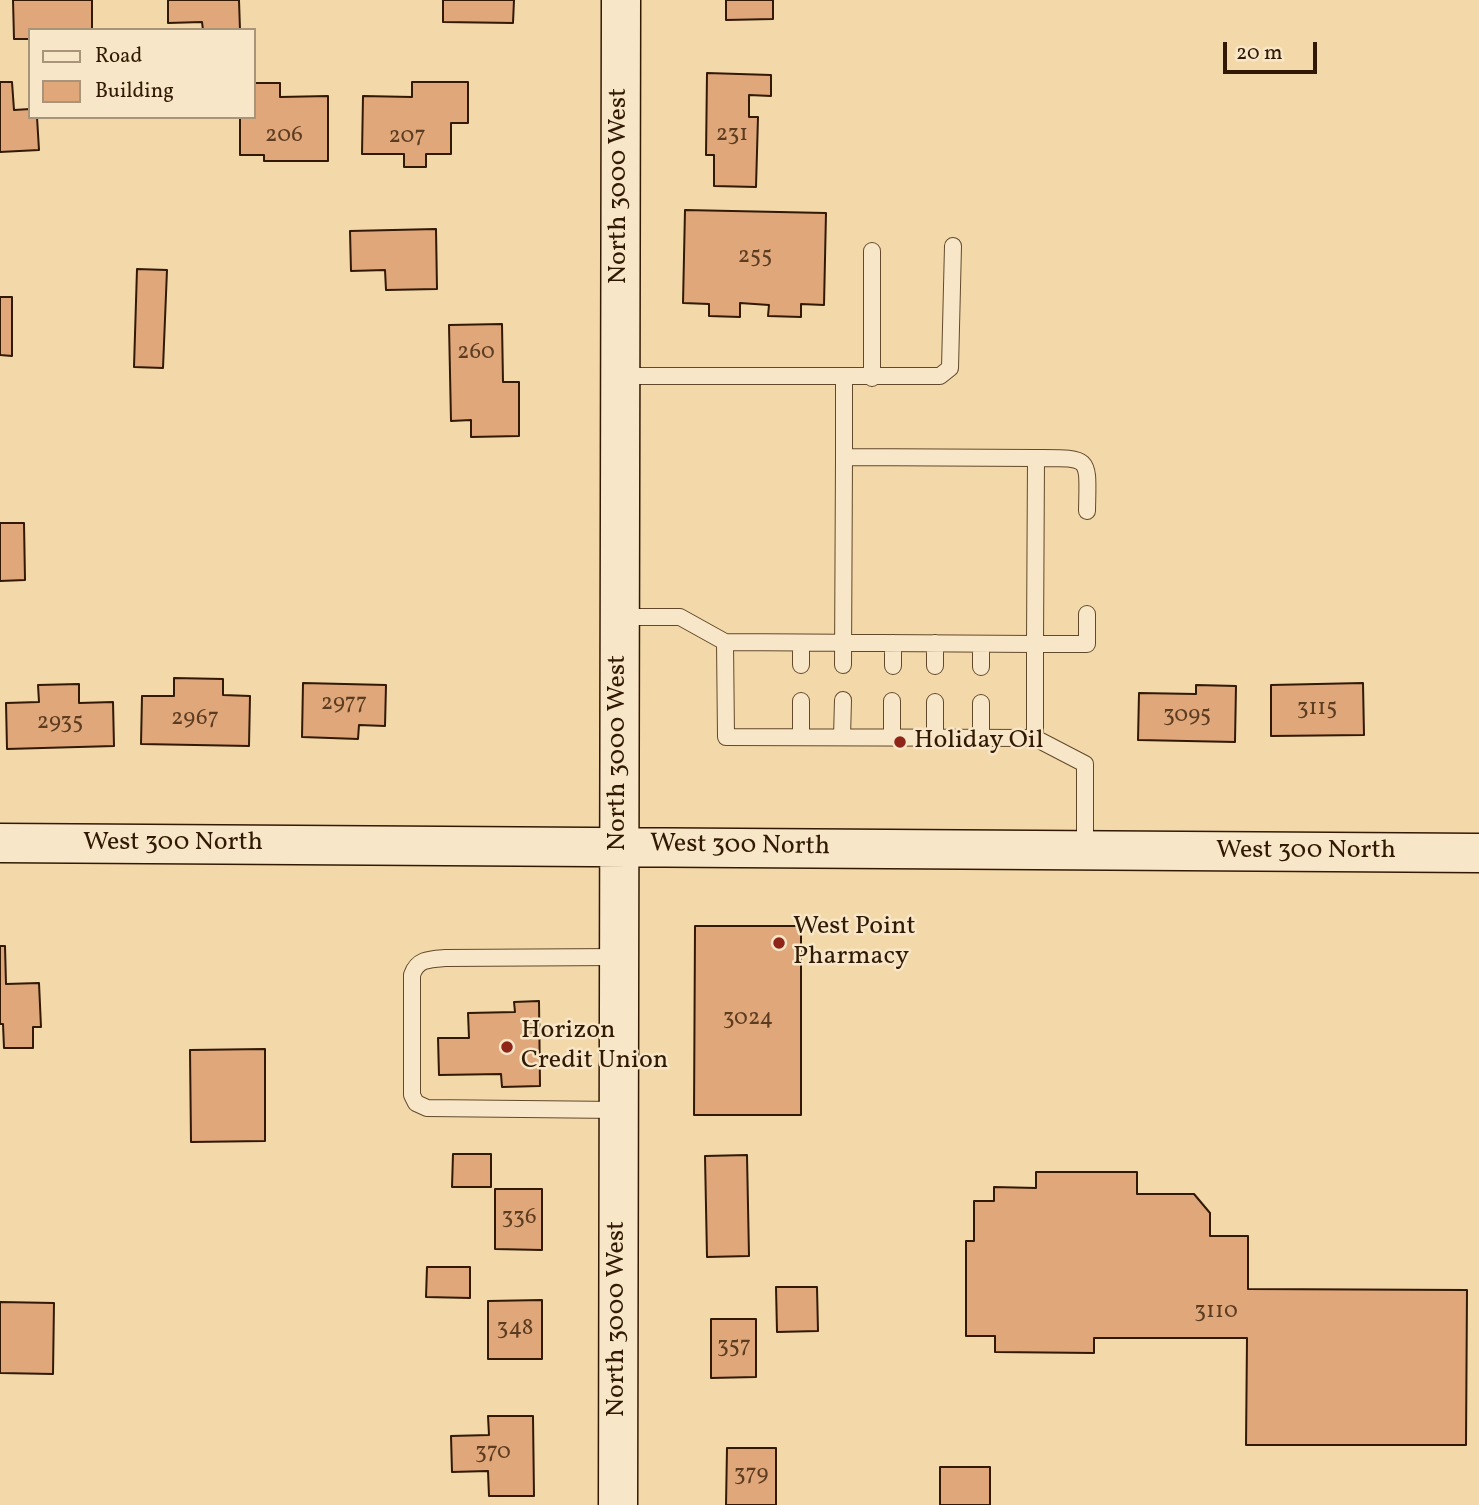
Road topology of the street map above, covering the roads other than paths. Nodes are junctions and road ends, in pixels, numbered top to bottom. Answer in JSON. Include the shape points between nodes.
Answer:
{"nodes":[{"id":1,"x":621,"y":0,"type":"edge"},
{"id":2,"x":953,"y":246,"type":"dead end"},
{"id":3,"x":873,"y":251,"type":"dead end"},
{"id":4,"x":620,"y":376,"type":"junction"},
{"id":5,"x":844,"y":378,"type":"junction"},
{"id":6,"x":872,"y":378,"type":"junction"},
{"id":7,"x":844,"y":457,"type":"junction"},
{"id":8,"x":1036,"y":458,"type":"junction"},
{"id":9,"x":1087,"y":511,"type":"dead end"},
{"id":10,"x":1087,"y":614,"type":"dead end"},
{"id":11,"x":620,"y":617,"type":"junction"},
{"id":12,"x":725,"y":642,"type":"junction"},
{"id":13,"x":801,"y":643,"type":"junction"},
{"id":14,"x":843,"y":643,"type":"junction"},
{"id":15,"x":893,"y":643,"type":"junction"},
{"id":16,"x":935,"y":643,"type":"junction"},
{"id":17,"x":981,"y":644,"type":"junction"},
{"id":18,"x":1035,"y":644,"type":"junction"},
{"id":19,"x":801,"y":665,"type":"dead end"},
{"id":20,"x":843,"y":665,"type":"dead end"},
{"id":21,"x":893,"y":666,"type":"dead end"},
{"id":22,"x":935,"y":666,"type":"dead end"},
{"id":23,"x":981,"y":667,"type":"dead end"},
{"id":24,"x":801,"y":701,"type":"dead end"},
{"id":25,"x":843,"y":701,"type":"dead end"},
{"id":26,"x":892,"y":701,"type":"dead end"},
{"id":27,"x":935,"y":702,"type":"dead end"},
{"id":28,"x":981,"y":703,"type":"dead end"},
{"id":29,"x":801,"y":737,"type":"junction"},
{"id":30,"x":842,"y":737,"type":"junction"},
{"id":31,"x":892,"y":737,"type":"junction"},
{"id":32,"x":934,"y":738,"type":"junction"},
{"id":33,"x":981,"y":738,"type":"junction"},
{"id":34,"x":1035,"y":738,"type":"junction"},
{"id":35,"x":0,"y":843,"type":"edge"},
{"id":36,"x":619,"y":846,"type":"junction"},
{"id":37,"x":1085,"y":850,"type":"junction"},
{"id":38,"x":1479,"y":853,"type":"edge"},
{"id":39,"x":618,"y":957,"type":"junction"},
{"id":40,"x":618,"y":1110,"type":"junction"},
{"id":41,"x":618,"y":1505,"type":"edge"}],
"edges":[{"from":1,"to":4,"type":"main road","name":"North 3000 West"},
{"from":2,"to":6,"type":"lane","via":[[950,368],[940,376]]},
{"from":3,"to":6,"type":"lane"},
{"from":4,"to":5,"type":"lane"},
{"from":4,"to":11,"type":"main road","name":"North 3000 West"},
{"from":5,"to":6,"type":"lane"},
{"from":5,"to":7,"type":"lane"},
{"from":7,"to":8,"type":"lane"},
{"from":7,"to":14,"type":"lane"},
{"from":8,"to":9,"type":"lane","via":[[1075,458],[1084,463]]},
{"from":8,"to":18,"type":"lane"},
{"from":10,"to":18,"type":"lane","via":[[1087,644]]},
{"from":11,"to":12,"type":"lane","via":[[680,617]]},
{"from":11,"to":36,"type":"main road","name":"North 3000 West"},
{"from":12,"to":13,"type":"lane"},
{"from":12,"to":29,"type":"lane","via":[[726,737]]},
{"from":13,"to":14,"type":"lane"},
{"from":13,"to":19,"type":"lane"},
{"from":14,"to":15,"type":"lane"},
{"from":14,"to":20,"type":"lane"},
{"from":15,"to":16,"type":"lane"},
{"from":15,"to":21,"type":"lane"},
{"from":16,"to":17,"type":"lane"},
{"from":16,"to":22,"type":"lane"},
{"from":17,"to":18,"type":"lane"},
{"from":17,"to":23,"type":"lane"},
{"from":18,"to":34,"type":"lane"},
{"from":24,"to":29,"type":"lane"},
{"from":25,"to":30,"type":"lane"},
{"from":26,"to":31,"type":"lane"},
{"from":27,"to":32,"type":"lane"},
{"from":28,"to":33,"type":"lane"},
{"from":29,"to":30,"type":"lane"},
{"from":30,"to":31,"type":"lane"},
{"from":31,"to":32,"type":"lane"},
{"from":32,"to":33,"type":"lane"},
{"from":33,"to":34,"type":"lane"},
{"from":34,"to":37,"type":"lane","via":[[1085,764]]},
{"from":35,"to":36,"type":"main road","name":"West 300 North"},
{"from":36,"to":37,"type":"main road","name":"West 300 North"},
{"from":36,"to":39,"type":"main road","name":"North 3000 West"},
{"from":37,"to":38,"type":"main road","name":"West 300 North"},
{"from":39,"to":40,"type":"main road","name":"North 3000 West"},
{"from":39,"to":40,"type":"lane","via":[[428,959],[414,967],[412,975],[412,1096],[416,1103],[428,1108]]},
{"from":40,"to":41,"type":"main road","name":"North 3000 West"}]}
